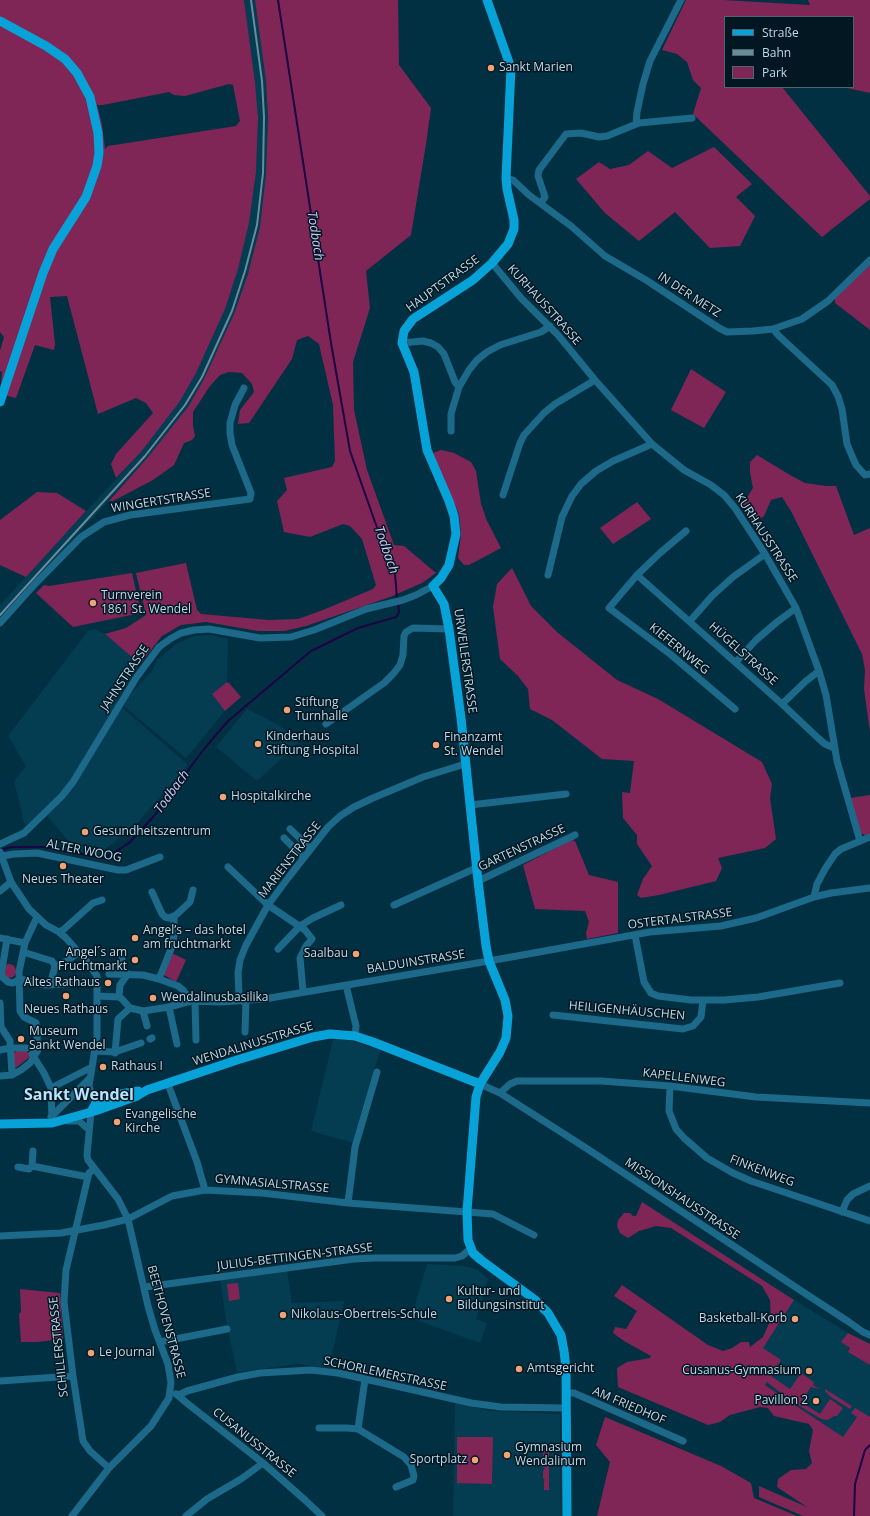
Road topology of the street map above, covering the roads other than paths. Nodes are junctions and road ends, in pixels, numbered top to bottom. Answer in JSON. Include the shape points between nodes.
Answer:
{"nodes":[{"id":1,"x":487,"y":0,"type":"edge"},
{"id":2,"x":681,"y":0,"type":"edge"},
{"id":3,"x":0,"y":21,"type":"edge"},
{"id":4,"x":692,"y":118,"type":"dead end"},
{"id":5,"x":636,"y":124,"type":"junction"},
{"id":6,"x":506,"y":178,"type":"junction"},
{"id":7,"x":541,"y":203,"type":"junction"},
{"id":8,"x":870,"y":260,"type":"edge"},
{"id":9,"x":492,"y":263,"type":"junction"},
{"id":10,"x":550,"y":326,"type":"junction"},
{"id":11,"x":773,"y":329,"type":"junction"},
{"id":12,"x":402,"y":343,"type":"junction"},
{"id":13,"x":595,"y":380,"type":"junction"},
{"id":14,"x":459,"y":387,"type":"junction"},
{"id":15,"x":244,"y":388,"type":"dead end"},
{"id":16,"x":0,"y":402,"type":"edge"},
{"id":17,"x":451,"y":431,"type":"dead end"},
{"id":18,"x":652,"y":444,"type":"junction"},
{"id":19,"x":870,"y":474,"type":"edge"},
{"id":20,"x":503,"y":495,"type":"dead end"},
{"id":21,"x":686,"y":532,"type":"dead end"},
{"id":22,"x":765,"y":554,"type":"junction"},
{"id":23,"x":548,"y":575,"type":"dead end"},
{"id":24,"x":637,"y":575,"type":"junction"},
{"id":25,"x":433,"y":586,"type":"junction"},
{"id":26,"x":796,"y":608,"type":"junction"},
{"id":27,"x":690,"y":621,"type":"junction"},
{"id":28,"x":0,"y":623,"type":"edge"},
{"id":29,"x":449,"y":629,"type":"junction"},
{"id":30,"x":736,"y":662,"type":"junction"},
{"id":31,"x":819,"y":670,"type":"junction"},
{"id":32,"x":782,"y":704,"type":"junction"},
{"id":33,"x":735,"y":709,"type":"dead end"},
{"id":34,"x":326,"y":724,"type":"dead end"},
{"id":35,"x":834,"y":748,"type":"junction"},
{"id":36,"x":465,"y":764,"type":"junction"},
{"id":37,"x":566,"y":794,"type":"dead end"},
{"id":38,"x":470,"y":805,"type":"junction"},
{"id":39,"x":290,"y":829,"type":"dead end"},
{"id":40,"x":575,"y":835,"type":"dead end"},
{"id":41,"x":870,"y":837,"type":"edge"},
{"id":42,"x":284,"y":838,"type":"dead end"},
{"id":43,"x":860,"y":841,"type":"junction"},
{"id":44,"x":0,"y":844,"type":"edge"},
{"id":45,"x":310,"y":848,"type":"junction"},
{"id":46,"x":1,"y":854,"type":"edge"},
{"id":47,"x":160,"y":857,"type":"dead end"},
{"id":48,"x":303,"y":857,"type":"junction"},
{"id":49,"x":228,"y":867,"type":"dead end"},
{"id":50,"x":476,"y":868,"type":"junction"},
{"id":51,"x":478,"y":881,"type":"junction"},
{"id":52,"x":11,"y":882,"type":"junction"},
{"id":53,"x":870,"y":888,"type":"edge"},
{"id":54,"x":0,"y":890,"type":"edge"},
{"id":55,"x":193,"y":890,"type":"dead end"},
{"id":56,"x":152,"y":892,"type":"dead end"},
{"id":57,"x":814,"y":897,"type":"junction"},
{"id":58,"x":102,"y":900,"type":"dead end"},
{"id":59,"x":394,"y":904,"type":"dead end"},
{"id":60,"x":341,"y":905,"type":"dead end"},
{"id":61,"x":268,"y":906,"type":"junction"},
{"id":62,"x":37,"y":917,"type":"junction"},
{"id":63,"x":174,"y":917,"type":"junction"},
{"id":64,"x":300,"y":926,"type":"junction"},
{"id":65,"x":59,"y":932,"type":"junction"},
{"id":66,"x":635,"y":935,"type":"junction"},
{"id":67,"x":3,"y":939,"type":"edge"},
{"id":68,"x":21,"y":943,"type":"junction"},
{"id":69,"x":278,"y":948,"type":"dead end"},
{"id":70,"x":23,"y":952,"type":"junction"},
{"id":71,"x":78,"y":952,"type":"junction"},
{"id":72,"x":122,"y":958,"type":"dead end"},
{"id":73,"x":489,"y":961,"type":"junction"},
{"id":74,"x":55,"y":966,"type":"junction"},
{"id":75,"x":109,"y":974,"type":"dead end"},
{"id":76,"x":125,"y":974,"type":"junction"},
{"id":77,"x":20,"y":979,"type":"junction"},
{"id":78,"x":159,"y":979,"type":"junction"},
{"id":79,"x":98,"y":981,"type":"junction"},
{"id":80,"x":840,"y":983,"type":"dead end"},
{"id":81,"x":50,"y":985,"type":"junction"},
{"id":82,"x":346,"y":985,"type":"junction"},
{"id":83,"x":303,"y":991,"type":"junction"},
{"id":84,"x":98,"y":996,"type":"junction"},
{"id":85,"x":118,"y":997,"type":"junction"},
{"id":86,"x":244,"y":1000,"type":"junction"},
{"id":87,"x":703,"y":1000,"type":"junction"},
{"id":88,"x":193,"y":1002,"type":"junction"},
{"id":89,"x":0,"y":1003,"type":"edge"},
{"id":90,"x":169,"y":1007,"type":"junction"},
{"id":91,"x":130,"y":1008,"type":"junction"},
{"id":92,"x":143,"y":1011,"type":"junction"},
{"id":93,"x":553,"y":1015,"type":"dead end"},
{"id":94,"x":147,"y":1026,"type":"dead end"},
{"id":95,"x":245,"y":1032,"type":"dead end"},
{"id":96,"x":355,"y":1036,"type":"junction"},
{"id":97,"x":196,"y":1040,"type":"dead end"},
{"id":98,"x":141,"y":1043,"type":"dead end"},
{"id":99,"x":177,"y":1044,"type":"dead end"},
{"id":100,"x":10,"y":1048,"type":"junction"},
{"id":101,"x":26,"y":1048,"type":"dead end"},
{"id":102,"x":0,"y":1050,"type":"edge"},
{"id":103,"x":95,"y":1051,"type":"junction"},
{"id":104,"x":115,"y":1053,"type":"junction"},
{"id":105,"x":33,"y":1056,"type":"junction"},
{"id":106,"x":92,"y":1067,"type":"junction"},
{"id":107,"x":377,"y":1072,"type":"dead end"},
{"id":108,"x":12,"y":1075,"type":"junction"},
{"id":109,"x":0,"y":1076,"type":"edge"},
{"id":110,"x":90,"y":1078,"type":"junction"},
{"id":111,"x":168,"y":1084,"type":"junction"},
{"id":112,"x":480,"y":1084,"type":"junction"},
{"id":113,"x":670,"y":1086,"type":"junction"},
{"id":114,"x":51,"y":1088,"type":"junction"},
{"id":115,"x":500,"y":1093,"type":"junction"},
{"id":116,"x":93,"y":1098,"type":"dead end"},
{"id":117,"x":870,"y":1103,"type":"edge"},
{"id":118,"x":91,"y":1112,"type":"junction"},
{"id":119,"x":50,"y":1121,"type":"junction"},
{"id":120,"x":0,"y":1124,"type":"edge"},
{"id":121,"x":88,"y":1129,"type":"junction"},
{"id":122,"x":32,"y":1151,"type":"dead end"},
{"id":123,"x":32,"y":1166,"type":"junction"},
{"id":124,"x":18,"y":1167,"type":"dead end"},
{"id":125,"x":94,"y":1169,"type":"junction"},
{"id":126,"x":88,"y":1177,"type":"junction"},
{"id":127,"x":870,"y":1186,"type":"edge"},
{"id":128,"x":205,"y":1190,"type":"junction"},
{"id":129,"x":348,"y":1202,"type":"junction"},
{"id":130,"x":467,"y":1211,"type":"junction"},
{"id":131,"x":842,"y":1212,"type":"junction"},
{"id":132,"x":128,"y":1219,"type":"junction"},
{"id":133,"x":870,"y":1221,"type":"edge"},
{"id":134,"x":75,"y":1231,"type":"junction"},
{"id":135,"x":534,"y":1235,"type":"dead end"},
{"id":136,"x":0,"y":1236,"type":"edge"},
{"id":137,"x":470,"y":1249,"type":"junction"},
{"id":138,"x":144,"y":1287,"type":"junction"},
{"id":139,"x":227,"y":1329,"type":"dead end"},
{"id":140,"x":870,"y":1335,"type":"edge"},
{"id":141,"x":160,"y":1342,"type":"junction"},
{"id":142,"x":72,"y":1376,"type":"junction"},
{"id":143,"x":365,"y":1379,"type":"junction"},
{"id":144,"x":0,"y":1381,"type":"edge"},
{"id":145,"x":171,"y":1390,"type":"junction"},
{"id":146,"x":566,"y":1393,"type":"junction"},
{"id":147,"x":179,"y":1395,"type":"junction"},
{"id":148,"x":566,"y":1408,"type":"junction"},
{"id":149,"x":319,"y":1428,"type":"dead end"},
{"id":150,"x":358,"y":1429,"type":"junction"},
{"id":151,"x":683,"y":1441,"type":"dead end"},
{"id":152,"x":262,"y":1463,"type":"junction"},
{"id":153,"x":109,"y":1468,"type":"junction"},
{"id":154,"x":396,"y":1487,"type":"dead end"},
{"id":155,"x":72,"y":1516,"type":"edge"},
{"id":156,"x":186,"y":1516,"type":"edge"},
{"id":157,"x":322,"y":1516,"type":"edge"},
{"id":158,"x":567,"y":1516,"type":"edge"}],
"edges":[{"from":1,"to":6,"type":"main road","name":"HAUPTSTRASSE","via":[[511,68]]},
{"from":2,"to":5,"type":"street","via":[[650,61]]},
{"from":3,"to":16,"type":"main road","via":[[65,58],[77,73],[90,97],[98,133],[99,153],[86,197],[54,249],[43,273]]},
{"from":4,"to":5,"type":"street"},
{"from":5,"to":7,"type":"street","via":[[607,136],[566,134],[539,170],[538,176],[545,197]]},
{"from":6,"to":7,"type":"street","name":"IN DER METZ","via":[[513,180]]},
{"from":6,"to":9,"type":"main road","name":"HAUPTSTRASSE","via":[[514,229],[508,244]]},
{"from":7,"to":11,"type":"street","name":"IN DER METZ","via":[[605,256],[719,328],[727,332]]},
{"from":8,"to":11,"type":"street","name":"IN DER METZ","via":[[822,307],[802,319]]},
{"from":9,"to":10,"type":"street","name":"KURHAUSSTRASSE","via":[[521,298]]},
{"from":9,"to":12,"type":"main road","name":"HAUPTSTRASSE","via":[[473,280],[413,319],[404,331]]},
{"from":10,"to":13,"type":"street","name":"KURHAUSSTRASSE"},
{"from":10,"to":14,"type":"street","via":[[541,332],[500,345],[487,352],[469,370]]},
{"from":11,"to":19,"type":"street","via":[[832,385],[842,409],[847,444],[852,456],[865,475]]},
{"from":12,"to":14,"type":"street","via":[[422,341],[438,347],[444,354]]},
{"from":12,"to":25,"type":"main road","via":[[414,372],[427,450],[454,516],[456,534],[449,565]]},
{"from":13,"to":18,"type":"street","name":"KURHAUSSTRASSE"},
{"from":13,"to":20,"type":"street","via":[[555,404],[536,420],[524,435]]},
{"from":14,"to":17,"type":"street","via":[[451,414]]},
{"from":15,"to":28,"type":"street","name":"WINGERTSTRASSE","via":[[234,405],[230,433],[232,445],[251,493],[250,499],[130,514],[104,522],[81,537]]},
{"from":18,"to":22,"type":"street","name":"KURHAUSSTRASSE","via":[[684,470],[724,495]]},
{"from":18,"to":23,"type":"street","via":[[613,461],[581,484],[562,517]]},
{"from":21,"to":24,"type":"street"},
{"from":22,"to":26,"type":"street","name":"KURHAUSSTRASSE"},
{"from":22,"to":27,"type":"street","via":[[734,576]]},
{"from":24,"to":27,"type":"street","name":"HÜGELSTRASSE"},
{"from":24,"to":33,"type":"street","name":"KIEFERNWEG","via":[[609,608],[670,654]]},
{"from":25,"to":29,"type":"main road","name":"URWEILERSTRASSE","via":[[444,604]]},
{"from":25,"to":44,"type":"street","name":"JAHNSTRASSE","via":[[403,600],[352,614],[291,638],[260,638],[209,629],[181,633],[170,639],[159,647],[136,678],[62,796],[24,833]]},
{"from":26,"to":30,"type":"street","via":[[756,640]]},
{"from":26,"to":31,"type":"street","name":"KURHAUSSTRASSE"},
{"from":27,"to":30,"type":"street","name":"HÜGELSTRASSE"},
{"from":29,"to":34,"type":"street","via":[[413,628],[406,632],[403,655],[394,673]]},
{"from":29,"to":36,"type":"main road","name":"URWEILERSTRASSE"},
{"from":30,"to":32,"type":"street","name":"HÜGELSTRASSE"},
{"from":31,"to":32,"type":"street"},
{"from":31,"to":35,"type":"street","name":"KURHAUSSTRASSE","via":[[826,695]]},
{"from":32,"to":35,"type":"street","name":"HÜGELSTRASSE","via":[[818,738]]},
{"from":35,"to":43,"type":"street","name":"KURHAUSSTRASSE"},
{"from":36,"to":38,"type":"main road","name":"URWEILERSTRASSE"},
{"from":36,"to":45,"type":"street","name":"MARIENSTRASSE","via":[[423,777],[354,807],[328,827]]},
{"from":37,"to":38,"type":"street"},
{"from":38,"to":50,"type":"main road","name":"URWEILERSTRASSE"},
{"from":39,"to":45,"type":"street"},
{"from":40,"to":51,"type":"street","name":"GARTENSTRASSE"},
{"from":41,"to":43,"type":"street"},
{"from":42,"to":48,"type":"street"},
{"from":43,"to":57,"type":"street","via":[[841,849],[830,859],[817,884]]},
{"from":45,"to":48,"type":"street","name":"MARIENSTRASSE"},
{"from":46,"to":47,"type":"street","name":"ALTER WOOG","via":[[37,853],[118,870],[126,870]]},
{"from":46,"to":52,"type":"street"},
{"from":48,"to":61,"type":"street","name":"MARIENSTRASSE"},
{"from":49,"to":61,"type":"street"},
{"from":50,"to":51,"type":"main road","name":"URWEILERSTRASSE"},
{"from":50,"to":59,"type":"street"},
{"from":51,"to":73,"type":"main road","name":"URWEILERSTRASSE"},
{"from":52,"to":54,"type":"street"},
{"from":52,"to":62,"type":"street"},
{"from":53,"to":57,"type":"street","name":"OSTERTALSTRASSE"},
{"from":55,"to":63,"type":"street","via":[[190,902]]},
{"from":56,"to":63,"type":"street","via":[[162,914],[165,917]]},
{"from":57,"to":66,"type":"street","name":"OSTERTALSTRASSE","via":[[740,923]]},
{"from":58,"to":65,"type":"street","via":[[93,903]]},
{"from":60,"to":64,"type":"street"},
{"from":61,"to":64,"type":"street"},
{"from":61,"to":86,"type":"street","name":"MARIENSTRASSE","via":[[242,952],[239,996]]},
{"from":62,"to":65,"type":"street"},
{"from":62,"to":68,"type":"street"},
{"from":63,"to":78,"type":"street","via":[[173,940]]},
{"from":64,"to":69,"type":"street"},
{"from":64,"to":83,"type":"street","via":[[312,939],[300,958]]},
{"from":65,"to":71,"type":"street"},
{"from":66,"to":73,"type":"street","name":"OSTERTALSTRASSE"},
{"from":66,"to":87,"type":"street","via":[[644,982],[651,993],[670,998]]},
{"from":67,"to":68,"type":"street"},
{"from":67,"to":77,"type":"street","via":[[1,976],[13,983]]},
{"from":68,"to":70,"type":"street"},
{"from":70,"to":74,"type":"street","via":[[52,961]]},
{"from":70,"to":77,"type":"street"},
{"from":71,"to":74,"type":"street","via":[[68,961]]},
{"from":71,"to":79,"type":"street"},
{"from":72,"to":76,"type":"street"},
{"from":73,"to":82,"type":"street","name":"BALDUINSTRASSE"},
{"from":73,"to":112,"type":"main road","name":"URWEILERSTRASSE","via":[[505,1000],[508,1026],[500,1052]]},
{"from":74,"to":81,"type":"street"},
{"from":75,"to":76,"type":"street"},
{"from":76,"to":78,"type":"street"},
{"from":76,"to":85,"type":"street"},
{"from":77,"to":81,"type":"street"},
{"from":77,"to":105,"type":"street","via":[[20,1011],[28,1020],[36,1023],[38,1050]]},
{"from":78,"to":88,"type":"street","via":[[183,990]]},
{"from":79,"to":81,"type":"street"},
{"from":79,"to":84,"type":"street"},
{"from":80,"to":87,"type":"street","via":[[758,997]]},
{"from":82,"to":83,"type":"street","name":"BALDUINSTRASSE"},
{"from":82,"to":96,"type":"street","via":[[356,1026]]},
{"from":83,"to":86,"type":"street","name":"BALDUINSTRASSE"},
{"from":84,"to":85,"type":"street"},
{"from":84,"to":103,"type":"street","via":[[95,1012]]},
{"from":85,"to":91,"type":"street","name":"BALDUINSTRASSE"},
{"from":86,"to":88,"type":"street","name":"BALDUINSTRASSE"},
{"from":86,"to":95,"type":"street","name":"MARIENSTRASSE"},
{"from":87,"to":93,"type":"street","name":"HEILIGENHÄUSCHEN","via":[[701,1017],[693,1026],[683,1028]]},
{"from":88,"to":90,"type":"street","name":"BALDUINSTRASSE"},
{"from":88,"to":97,"type":"street"},
{"from":89,"to":100,"type":"street","via":[[1,1027],[10,1041]]},
{"from":90,"to":92,"type":"street","name":"BALDUINSTRASSE"},
{"from":90,"to":99,"type":"street"},
{"from":91,"to":92,"type":"street","name":"BALDUINSTRASSE"},
{"from":91,"to":104,"type":"street","via":[[118,1019]]},
{"from":92,"to":94,"type":"street"},
{"from":96,"to":111,"type":"main road","name":"WENDALINUSSTRASSE","via":[[330,1034],[313,1037]]},
{"from":96,"to":112,"type":"main road","name":"WENDALINUSSTRASSE"},
{"from":98,"to":104,"type":"street"},
{"from":100,"to":101,"type":"street"},
{"from":100,"to":102,"type":"street"},
{"from":100,"to":108,"type":"street"},
{"from":103,"to":104,"type":"street"},
{"from":103,"to":106,"type":"street"},
{"from":105,"to":108,"type":"street","via":[[21,1070]]},
{"from":105,"to":114,"type":"street"},
{"from":106,"to":110,"type":"street"},
{"from":106,"to":114,"type":"street"},
{"from":107,"to":129,"type":"street","via":[[355,1147]]},
{"from":108,"to":109,"type":"street"},
{"from":110,"to":116,"type":"street","via":[[89,1086]]},
{"from":110,"to":119,"type":"street"},
{"from":111,"to":118,"type":"main road","name":"WENDALINUSSTRASSE","via":[[101,1100]]},
{"from":111,"to":128,"type":"street"},
{"from":112,"to":115,"type":"street","name":"MISSIONSHAUSSTRASSE"},
{"from":112,"to":130,"type":"main road","name":"URWEILERSTRASSE","via":[[474,1110]]},
{"from":113,"to":115,"type":"street","name":"KAPELLENWEG","via":[[601,1081],[525,1080],[510,1084]]},
{"from":113,"to":117,"type":"street","name":"KAPELLENWEG","via":[[756,1097]]},
{"from":113,"to":131,"type":"street","name":"FINKENWEG","via":[[669,1111],[676,1129],[707,1158],[733,1174]]},
{"from":114,"to":119,"type":"street"},
{"from":115,"to":140,"type":"street","name":"MISSIONSHAUSSTRASSE"},
{"from":118,"to":119,"type":"main road"},
{"from":118,"to":121,"type":"street","name":"BEETHOVENSTRASSE"},
{"from":119,"to":120,"type":"main road"},
{"from":119,"to":121,"type":"street","via":[[79,1121]]},
{"from":121,"to":125,"type":"street","name":"BEETHOVENSTRASSE","via":[[87,1155]]},
{"from":122,"to":123,"type":"street"},
{"from":123,"to":124,"type":"street","via":[[29,1169]]},
{"from":123,"to":126,"type":"street"},
{"from":125,"to":126,"type":"street","name":"SCHILLERSTRASSE"},
{"from":125,"to":132,"type":"street","name":"BEETHOVENSTRASSE","via":[[118,1199]]},
{"from":126,"to":134,"type":"street","name":"SCHILLERSTRASSE"},
{"from":127,"to":131,"type":"street","via":[[853,1194]]},
{"from":128,"to":129,"type":"street","name":"GYMNASIALSTRASSE"},
{"from":128,"to":132,"type":"street","name":"GYMNASIALSTRASSE","via":[[172,1196]]},
{"from":129,"to":130,"type":"street","name":"GYMNASIALSTRASSE"},
{"from":130,"to":135,"type":"street","name":"GYMNASIALSTRASSE","via":[[493,1214]]},
{"from":130,"to":137,"type":"main road","name":"URWEILERSTRASSE"},
{"from":131,"to":133,"type":"street","name":"FINKENWEG"},
{"from":132,"to":134,"type":"street","name":"GYMNASIALSTRASSE"},
{"from":132,"to":138,"type":"street","name":"BEETHOVENSTRASSE"},
{"from":134,"to":136,"type":"street","name":"GYMNASIALSTRASSE"},
{"from":134,"to":142,"type":"street","name":"SCHILLERSTRASSE","via":[[64,1289]]},
{"from":137,"to":138,"type":"street","name":"JULIUS-BETTINGEN-STRASSE","via":[[455,1258],[354,1259]]},
{"from":137,"to":146,"type":"main road","via":[[548,1313],[561,1335]]},
{"from":138,"to":141,"type":"street","name":"BEETHOVENSTRASSE"},
{"from":139,"to":141,"type":"street"},
{"from":141,"to":145,"type":"street","name":"BEETHOVENSTRASSE","via":[[170,1374]]},
{"from":142,"to":144,"type":"street"},
{"from":142,"to":153,"type":"street","name":"SCHILLERSTRASSE","via":[[83,1441]]},
{"from":143,"to":147,"type":"street","name":"SCHORLEMERSTRASSE","via":[[317,1371],[291,1370],[238,1377]]},
{"from":143,"to":148,"type":"street","name":"SCHORLEMERSTRASSE","via":[[471,1403],[501,1407]]},
{"from":143,"to":150,"type":"street"},
{"from":145,"to":147,"type":"street","name":"CUSANUSSTRASSE"},
{"from":145,"to":153,"type":"street","name":"BEETHOVENSTRASSE","via":[[151,1426]]},
{"from":146,"to":148,"type":"main road"},
{"from":146,"to":151,"type":"street","name":"AM FRIEDHOF","via":[[574,1394]]},
{"from":147,"to":152,"type":"street","name":"CUSANUSSTRASSE"},
{"from":148,"to":158,"type":"main road"},
{"from":149,"to":150,"type":"street"},
{"from":150,"to":154,"type":"street","via":[[404,1457],[411,1465],[413,1480]]},
{"from":152,"to":156,"type":"street"},
{"from":152,"to":157,"type":"street","name":"CUSANUSSTRASSE"},
{"from":153,"to":155,"type":"street","name":"BEETHOVENSTRASSE"}]}
